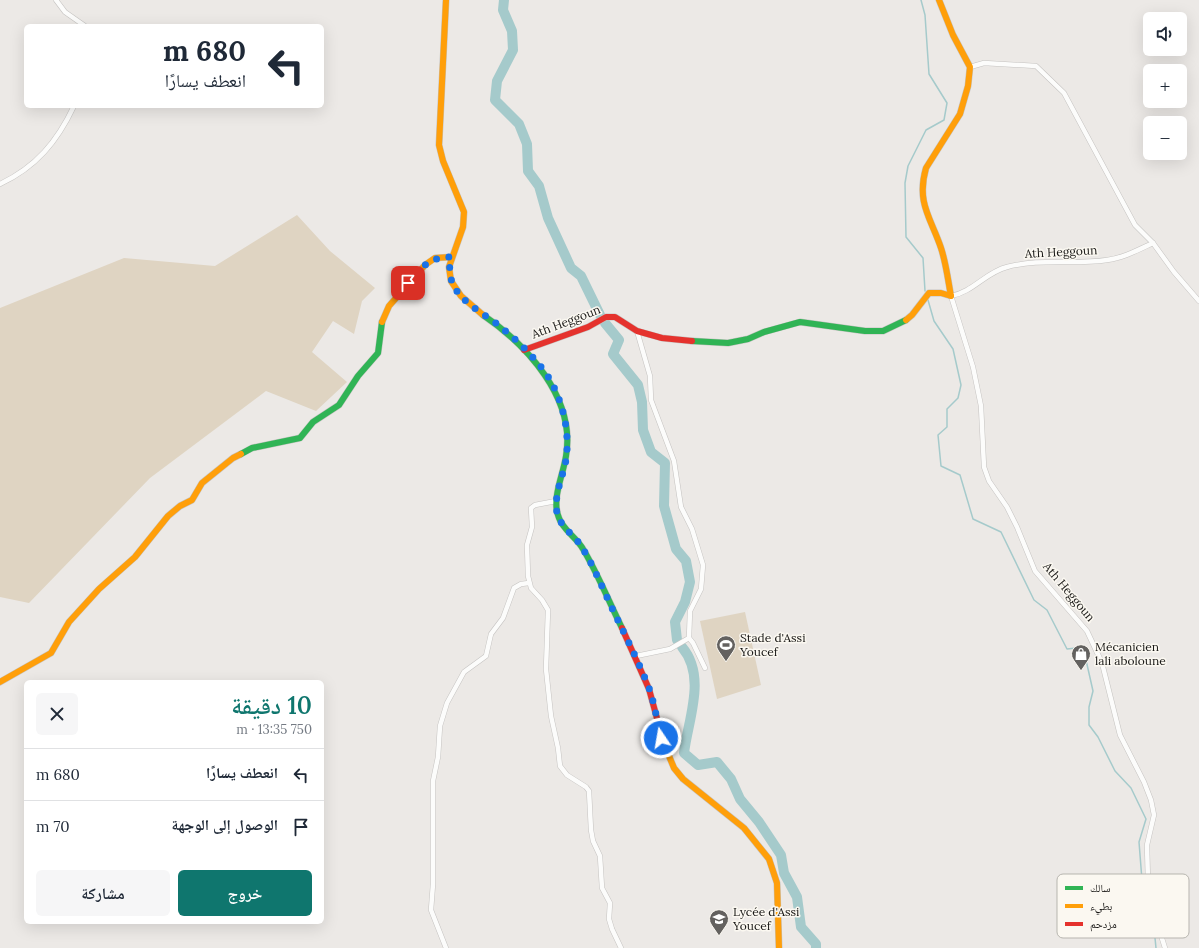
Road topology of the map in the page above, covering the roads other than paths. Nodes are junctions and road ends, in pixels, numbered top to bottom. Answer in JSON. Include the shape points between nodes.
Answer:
{"nodes":[{"id":1,"x":56,"y":0,"type":"edge"},
{"id":2,"x":446,"y":0,"type":"edge"},
{"id":3,"x":939,"y":0,"type":"edge"},
{"id":4,"x":82,"y":24,"type":"edge"},
{"id":5,"x":970,"y":67,"type":"junction"},
{"id":6,"x":73,"y":108,"type":"edge"},
{"id":7,"x":0,"y":184,"type":"edge"},
{"id":8,"x":1153,"y":243,"type":"junction"},
{"id":9,"x":451,"y":257,"type":"junction"},
{"id":10,"x":951,"y":296,"type":"junction"},
{"id":11,"x":1199,"y":301,"type":"edge"},
{"id":12,"x":637,"y":331,"type":"junction"},
{"id":13,"x":524,"y":350,"type":"junction"},
{"id":14,"x":556,"y":501,"type":"junction"},
{"id":15,"x":529,"y":583,"type":"junction"},
{"id":16,"x":688,"y":638,"type":"junction"},
{"id":17,"x":636,"y":656,"type":"junction"},
{"id":18,"x":705,"y":668,"type":"dead end"},
{"id":19,"x":0,"y":682,"type":"edge"},
{"id":20,"x":1148,"y":874,"type":"edge"},
{"id":21,"x":1162,"y":938,"type":"edge"},
{"id":22,"x":446,"y":948,"type":"edge"},
{"id":23,"x":621,"y":948,"type":"edge"},
{"id":24,"x":780,"y":948,"type":"edge"},
{"id":25,"x":1165,"y":948,"type":"edge"}],
"edges":[{"from":1,"to":4,"type":"street","via":[[65,12]]},
{"from":2,"to":9,"type":"street","via":[[439,145],[464,212],[463,227]]},
{"from":3,"to":5,"type":"street"},
{"from":5,"to":8,"type":"street","via":[[984,63],[1036,66],[1064,93],[1135,225]]},
{"from":5,"to":10,"type":"street","name":"Ath Heggoun","via":[[960,114],[926,168],[923,178],[924,209],[941,248]]},
{"from":6,"to":7,"type":"street","via":[[44,153],[17,176]]},
{"from":8,"to":10,"type":"street","name":"Ath Heggoun","via":[[1120,258],[1108,260],[1049,261],[1007,267],[992,272],[960,294]]},
{"from":8,"to":11,"type":"street"},
{"from":9,"to":13,"type":"street","via":[[450,275],[461,296]]},
{"from":9,"to":19,"type":"street","via":[[435,258],[425,265],[389,306],[382,323],[378,353],[358,376],[340,405],[313,422],[300,438],[252,448],[234,458],[202,483],[192,500],[168,516],[135,557],[99,589],[69,622],[51,653]]},
{"from":10,"to":12,"type":"street","name":"Ath Heggoun","via":[[929,293],[912,314],[901,323],[883,331],[800,322],[728,343],[662,338]]},
{"from":10,"to":20,"type":"street","name":"Ath Heggoun","via":[[973,367],[981,406],[984,467],[1018,527],[1035,571],[1087,631],[1102,664],[1120,735],[1151,800],[1154,815],[1147,845]]},
{"from":12,"to":13,"type":"street","name":"Ath Heggoun","via":[[616,317],[606,317],[588,327]]},
{"from":12,"to":16,"type":"street","via":[[650,376],[651,400],[674,461],[681,507],[692,529],[703,565],[701,589],[690,611]]},
{"from":13,"to":14,"type":"street","via":[[549,379],[567,430],[568,446]]},
{"from":14,"to":15,"type":"street","via":[[531,508],[532,527],[527,545]]},
{"from":14,"to":17,"type":"street","via":[[559,519],[583,548]]},
{"from":15,"to":22,"type":"street","via":[[514,588],[502,618],[491,634],[486,656],[464,672],[443,715],[433,781],[434,870],[431,910]]},
{"from":15,"to":23,"type":"street","via":[[545,604],[549,616],[546,669],[560,766],[567,775],[589,791],[591,830],[593,842],[600,856],[602,888],[610,903],[609,919],[612,930]]},
{"from":16,"to":17,"type":"street","via":[[670,649]]},
{"from":16,"to":18,"type":"street"},
{"from":17,"to":24,"type":"street","via":[[652,700],[661,738],[674,768],[683,779],[744,828],[769,859],[777,884]]},
{"from":21,"to":25,"type":"street","name":"Ath Heggoun"}]}
